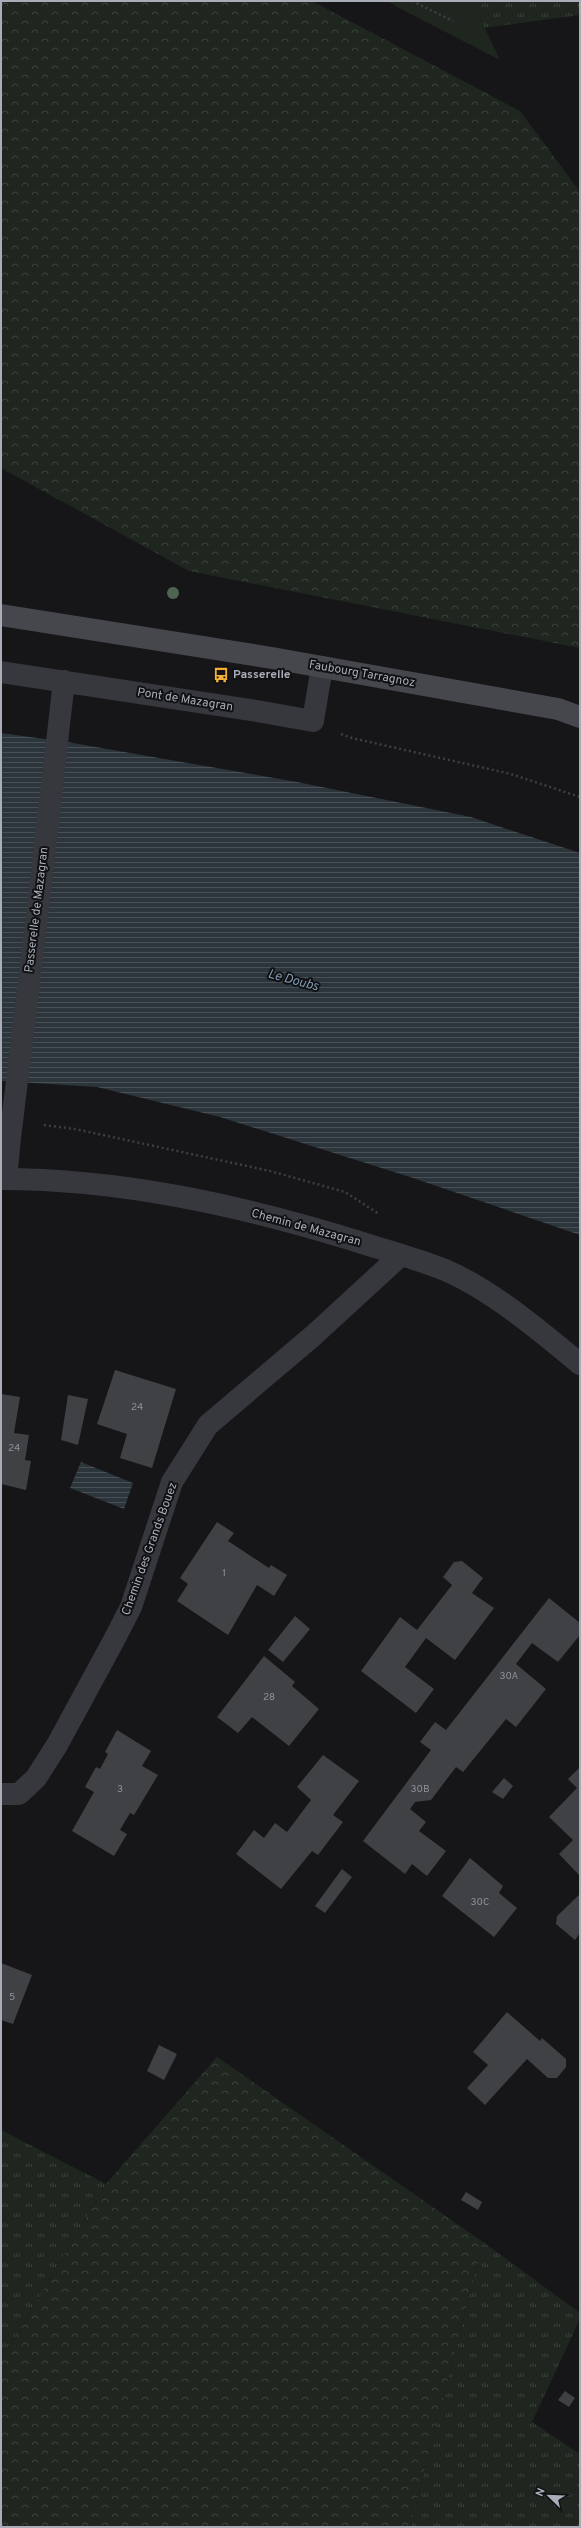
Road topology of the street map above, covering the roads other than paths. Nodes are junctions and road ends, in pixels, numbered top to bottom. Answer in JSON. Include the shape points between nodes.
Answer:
{"nodes":[{"id":1,"x":1,"y":615,"type":"edge"},
{"id":2,"x":322,"y":667,"type":"junction"},
{"id":3,"x":1,"y":672,"type":"edge"},
{"id":4,"x":64,"y":681,"type":"junction"},
{"id":5,"x":580,"y":717,"type":"edge"},
{"id":6,"x":4,"y":1179,"type":"edge"},
{"id":7,"x":401,"y":1255,"type":"junction"},
{"id":8,"x":580,"y":1364,"type":"edge"},
{"id":9,"x":1,"y":1794,"type":"edge"}],
"edges":[{"from":1,"to":2,"type":"main road","name":"Faubourg Tarragnoz"},
{"from":2,"to":4,"type":"street","name":"Pont de Mazagran","via":[[313,721]]},
{"from":2,"to":5,"type":"main road","name":"Faubourg Tarragnoz","via":[[558,709]]},
{"from":3,"to":4,"type":"street","name":"Pont de Mazagran"},
{"from":4,"to":6,"type":"street","name":"Passerelle de Mazagran","bridge":true},
{"from":6,"to":7,"type":"street","name":"Chemin de Mazagran","via":[[105,1184],[192,1199],[313,1228]]},
{"from":7,"to":8,"type":"street","name":"Chemin de Mazagran","via":[[446,1270],[504,1304]]},
{"from":7,"to":9,"type":"street","name":"Chemin des Grands Bouez","via":[[314,1335],[208,1425],[172,1482],[131,1607],[57,1745],[36,1778],[19,1794]]}]}
